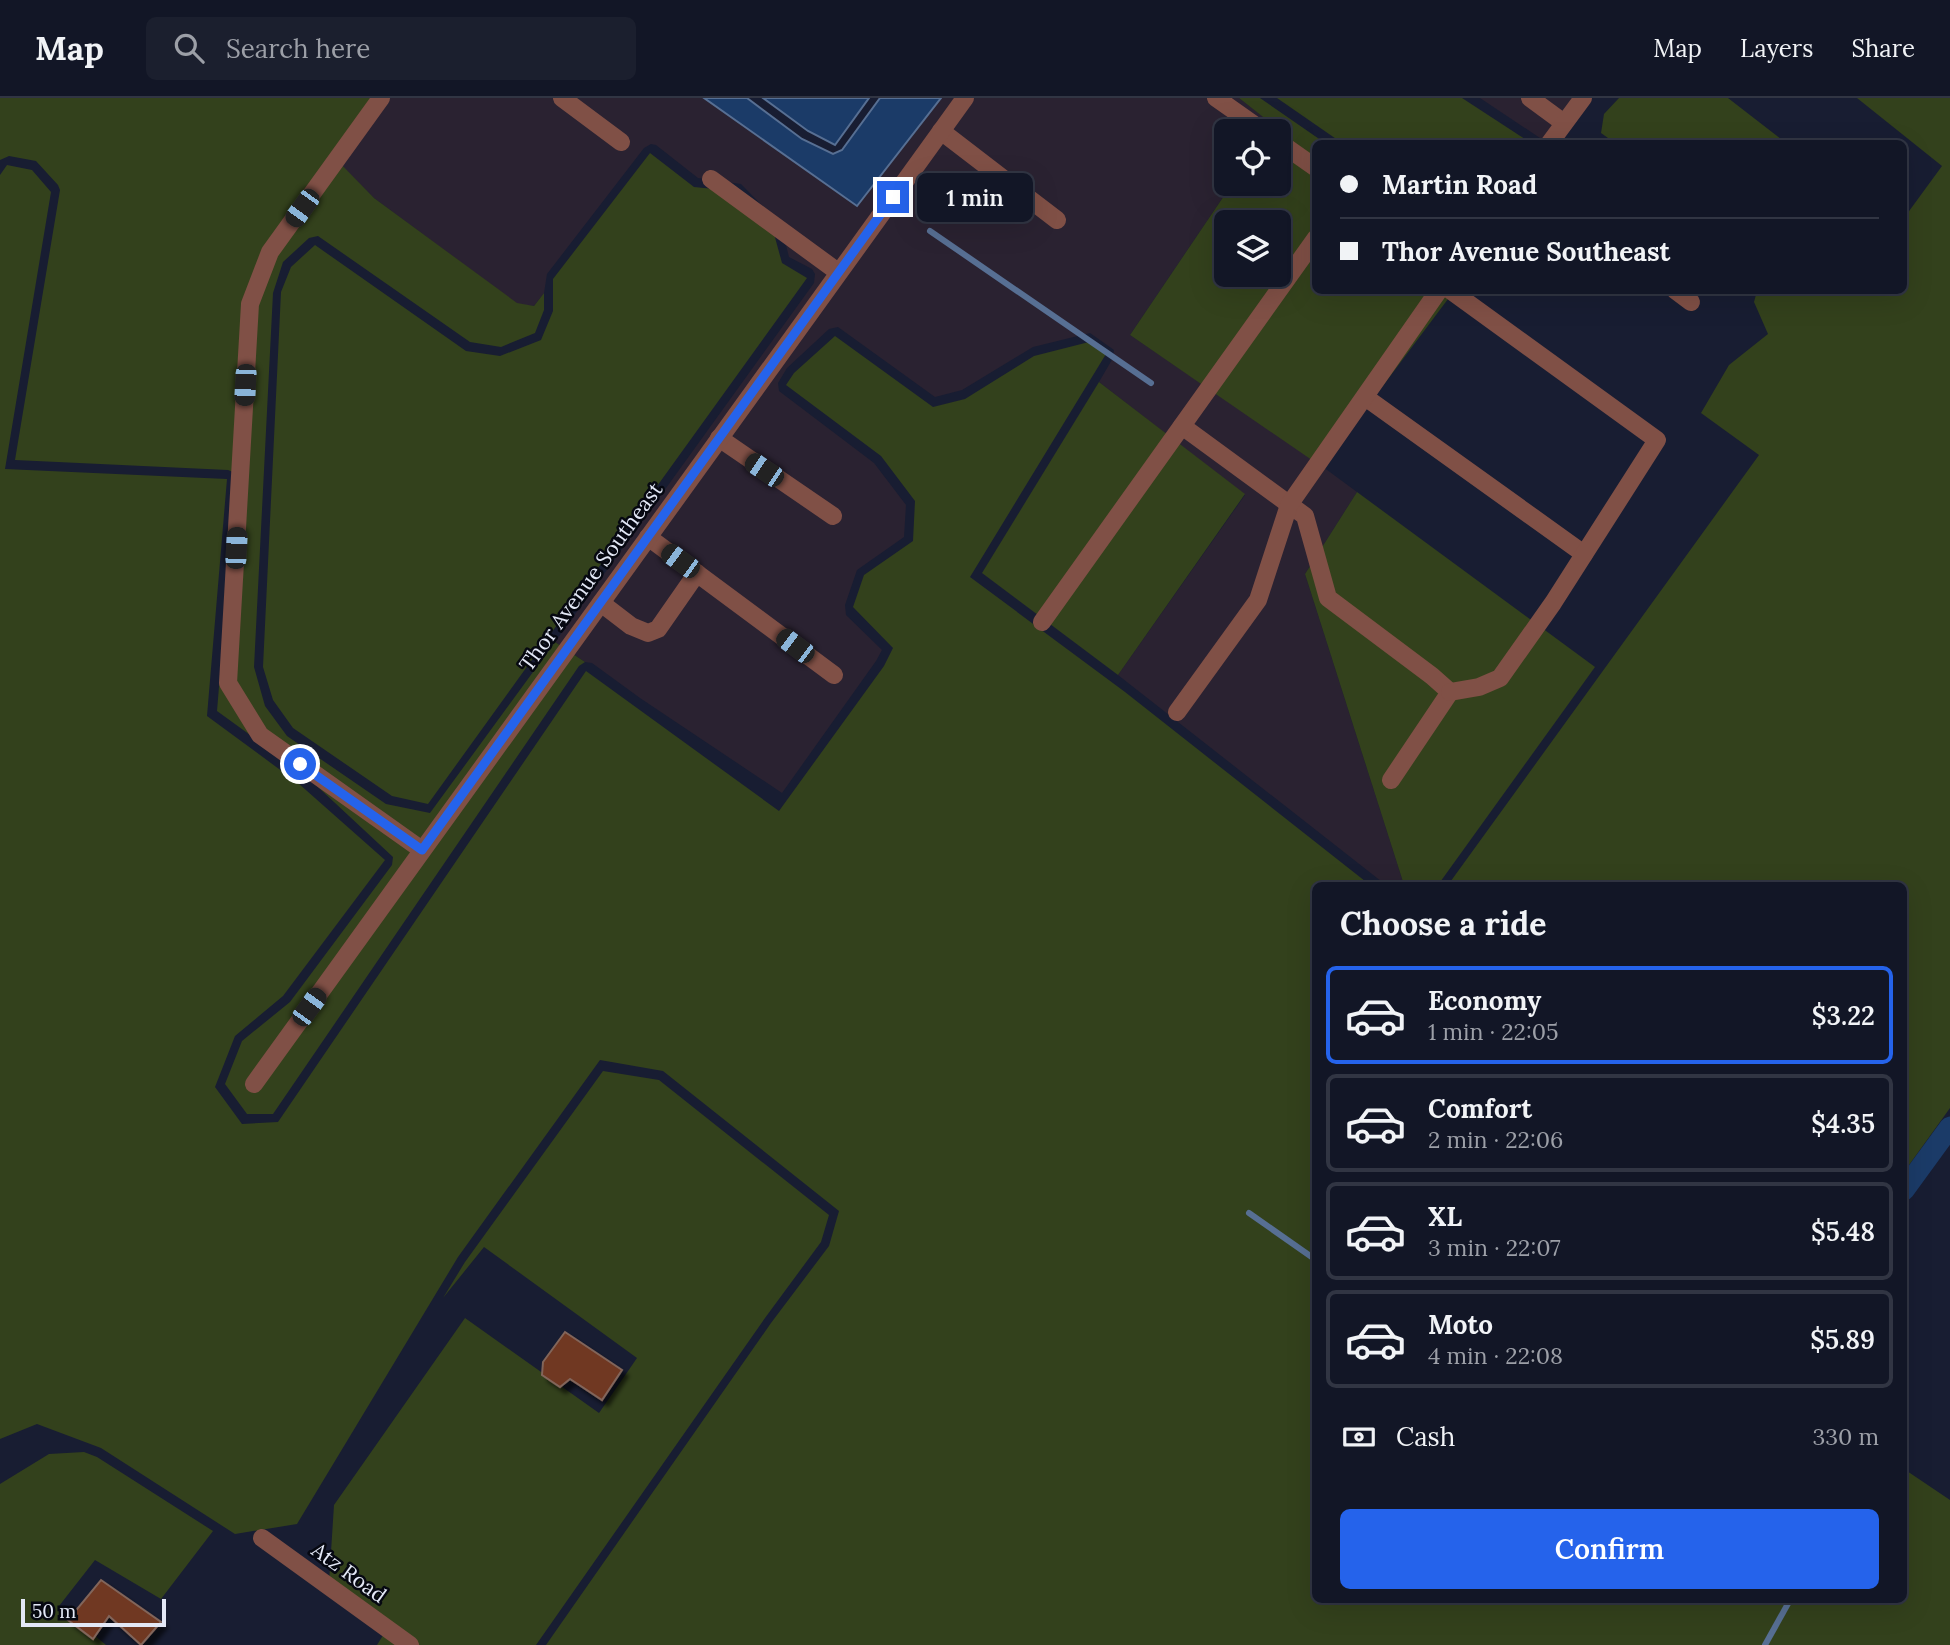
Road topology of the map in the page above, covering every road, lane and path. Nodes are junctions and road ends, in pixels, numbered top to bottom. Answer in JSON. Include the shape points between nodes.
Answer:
{"nodes":[{"id":1,"x":381,"y":98,"type":"edge"},
{"id":2,"x":562,"y":98,"type":"edge"},
{"id":3,"x":965,"y":98,"type":"edge"},
{"id":4,"x":1216,"y":98,"type":"edge"},
{"id":5,"x":1530,"y":98,"type":"edge"},
{"id":6,"x":1583,"y":98,"type":"edge"},
{"id":7,"x":1246,"y":119,"type":"edge"},
{"id":8,"x":1564,"y":123,"type":"junction"},
{"id":9,"x":941,"y":131,"type":"junction"},
{"id":10,"x":1552,"y":140,"type":"edge"},
{"id":11,"x":621,"y":142,"type":"dead end"},
{"id":12,"x":1291,"y":150,"type":"edge"},
{"id":13,"x":1312,"y":165,"type":"edge"},
{"id":14,"x":711,"y":179,"type":"dead end"},
{"id":15,"x":1057,"y":220,"type":"dead end"},
{"id":16,"x":1312,"y":244,"type":"edge"},
{"id":17,"x":838,"y":272,"type":"junction"},
{"id":18,"x":1436,"y":294,"type":"edge"},
{"id":19,"x":1456,"y":294,"type":"edge"},
{"id":20,"x":1680,"y":294,"type":"edge"},
{"id":21,"x":1691,"y":302,"type":"dead end"},
{"id":22,"x":1364,"y":397,"type":"junction"},
{"id":23,"x":1182,"y":426,"type":"junction"},
{"id":24,"x":719,"y":438,"type":"junction"},
{"id":25,"x":1289,"y":505,"type":"junction"},
{"id":26,"x":832,"y":516,"type":"dead end"},
{"id":27,"x":648,"y":537,"type":"junction"},
{"id":28,"x":1584,"y":554,"type":"junction"},
{"id":29,"x":697,"y":573,"type":"junction"},
{"id":30,"x":601,"y":603,"type":"junction"},
{"id":31,"x":1042,"y":622,"type":"dead end"},
{"id":32,"x":834,"y":675,"type":"dead end"},
{"id":33,"x":1450,"y":692,"type":"junction"},
{"id":34,"x":1177,"y":712,"type":"dead end"},
{"id":35,"x":1391,"y":780,"type":"dead end"},
{"id":36,"x":422,"y":850,"type":"junction"},
{"id":37,"x":254,"y":1084,"type":"dead end"},
{"id":38,"x":262,"y":1538,"type":"dead end"},
{"id":39,"x":410,"y":1645,"type":"edge"}],
"edges":[{"from":1,"to":36,"type":"street","via":[[270,252],[250,304],[228,683],[260,735]]},
{"from":2,"to":11,"type":"street"},
{"from":3,"to":9,"type":"street","name":"Thor Avenue Southeast"},
{"from":4,"to":7,"type":"street"},
{"from":5,"to":8,"type":"street"},
{"from":6,"to":8,"type":"street"},
{"from":8,"to":10,"type":"street"},
{"from":9,"to":15,"type":"street"},
{"from":9,"to":17,"type":"street","name":"Thor Avenue Southeast"},
{"from":12,"to":13,"type":"street"},
{"from":14,"to":17,"type":"street"},
{"from":16,"to":23,"type":"street"},
{"from":17,"to":24,"type":"street","name":"Thor Avenue Southeast"},
{"from":18,"to":22,"type":"street"},
{"from":19,"to":28,"type":"street","via":[[1657,440]]},
{"from":20,"to":21,"type":"street"},
{"from":22,"to":25,"type":"street"},
{"from":22,"to":28,"type":"street"},
{"from":23,"to":25,"type":"street"},
{"from":23,"to":31,"type":"street"},
{"from":24,"to":26,"type":"street"},
{"from":24,"to":27,"type":"street","name":"Thor Avenue Southeast"},
{"from":25,"to":33,"type":"street","via":[[1305,516],[1328,598]]},
{"from":25,"to":34,"type":"street","via":[[1258,600]]},
{"from":27,"to":29,"type":"street"},
{"from":27,"to":30,"type":"street","name":"Thor Avenue Southeast"},
{"from":28,"to":33,"type":"street","via":[[1500,678]]},
{"from":29,"to":30,"type":"street","via":[[658,629],[648,634]]},
{"from":29,"to":32,"type":"street"},
{"from":30,"to":36,"type":"street","name":"Thor Avenue Southeast"},
{"from":33,"to":35,"type":"street"},
{"from":36,"to":37,"type":"street","name":"Thor Avenue Southeast"},
{"from":38,"to":39,"type":"street","name":"Atz Road"}]}
